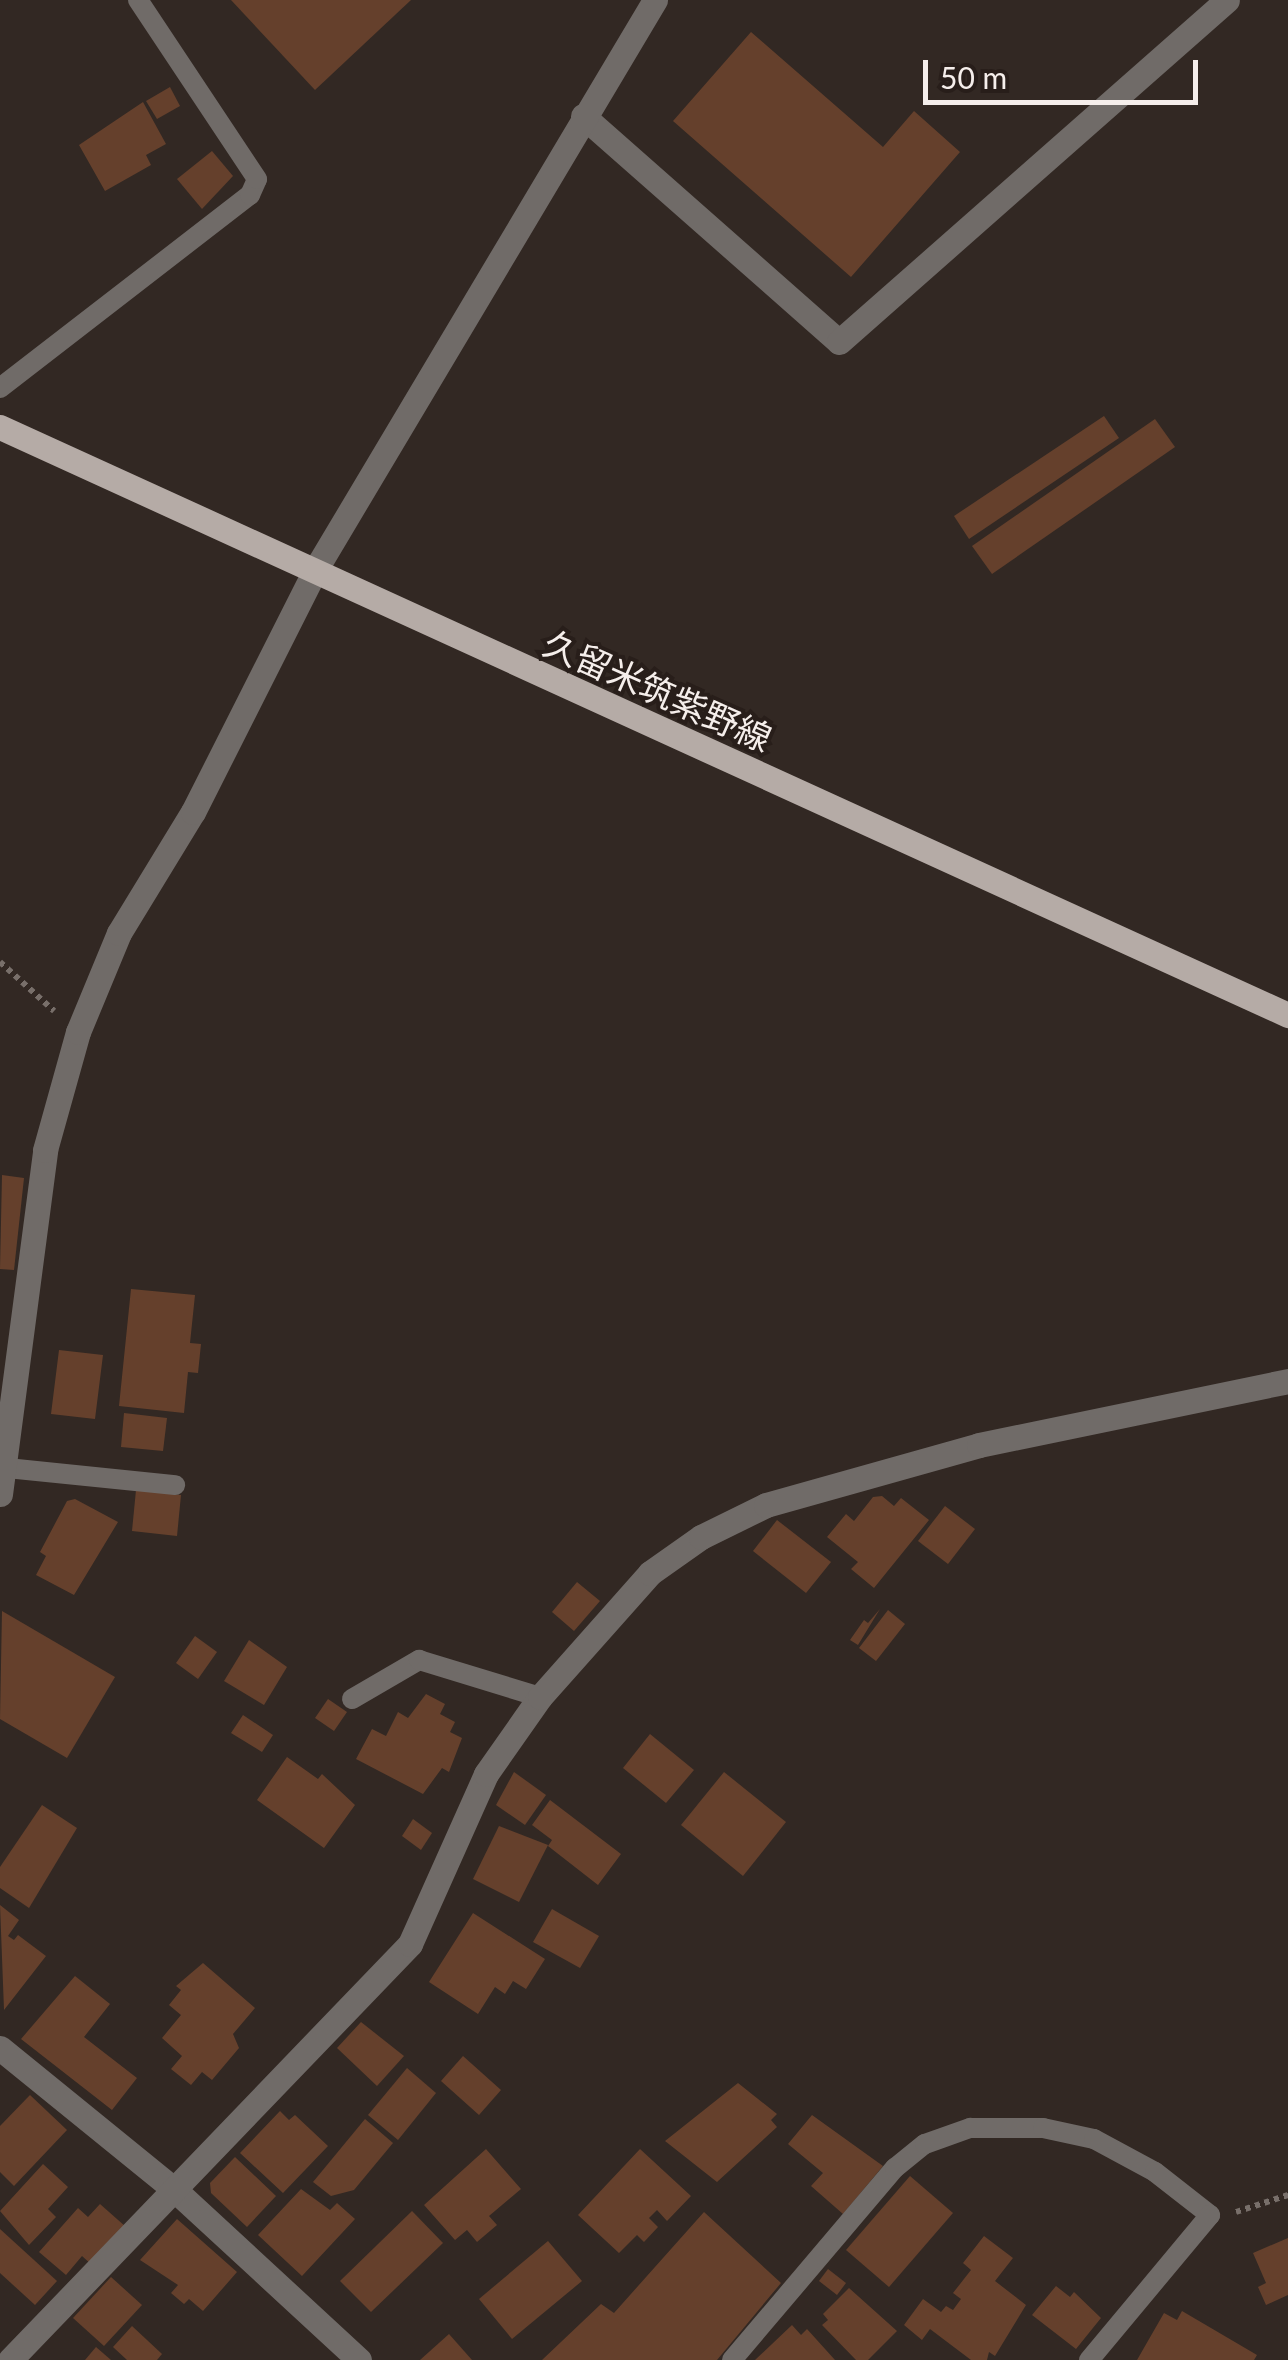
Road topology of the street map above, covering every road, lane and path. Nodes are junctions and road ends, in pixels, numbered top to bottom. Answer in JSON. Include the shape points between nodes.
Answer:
{"nodes":[{"id":1,"x":138,"y":0,"type":"edge"},
{"id":2,"x":654,"y":0,"type":"edge"},
{"id":3,"x":1227,"y":0,"type":"edge"},
{"id":4,"x":583,"y":116,"type":"junction"},
{"id":5,"x":0,"y":388,"type":"edge"},
{"id":6,"x":0,"y":427,"type":"edge"},
{"id":7,"x":314,"y":572,"type":"junction"},
{"id":8,"x":0,"y":962,"type":"edge"},
{"id":9,"x":1288,"y":1015,"type":"edge"},
{"id":10,"x":78,"y":1032,"type":"junction"},
{"id":11,"x":1288,"y":1380,"type":"edge"},
{"id":12,"x":7,"y":1468,"type":"junction"},
{"id":13,"x":175,"y":1485,"type":"dead end"},
{"id":14,"x":0,"y":1494,"type":"edge"},
{"id":15,"x":540,"y":1697,"type":"junction"},
{"id":16,"x":352,"y":1699,"type":"dead end"},
{"id":17,"x":0,"y":2048,"type":"edge"},
{"id":18,"x":176,"y":2191,"type":"junction"},
{"id":19,"x":1288,"y":2195,"type":"edge"},
{"id":20,"x":1210,"y":2215,"type":"junction"},
{"id":21,"x":10,"y":2360,"type":"edge"},
{"id":22,"x":360,"y":2360,"type":"edge"},
{"id":23,"x":732,"y":2360,"type":"edge"},
{"id":24,"x":1089,"y":2360,"type":"edge"}],
"edges":[{"from":1,"to":5,"type":"lane","via":[[257,179],[250,195]]},
{"from":2,"to":4,"type":"street"},
{"from":3,"to":4,"type":"street","via":[[839,342]]},
{"from":4,"to":7,"type":"street"},
{"from":6,"to":7,"type":"main road","name":"久留米筑紫野線"},
{"from":7,"to":9,"type":"main road","name":"久留米筑紫野線"},
{"from":7,"to":10,"type":"street","via":[[192,812],[119,933]]},
{"from":8,"to":10,"type":"path"},
{"from":10,"to":12,"type":"street","via":[[46,1150]]},
{"from":11,"to":15,"type":"street","via":[[979,1444],[766,1505],[701,1536],[650,1572]]},
{"from":12,"to":13,"type":"lane"},
{"from":12,"to":14,"type":"street"},
{"from":15,"to":16,"type":"lane","via":[[419,1660]]},
{"from":15,"to":18,"type":"street","via":[[486,1774],[410,1944]]},
{"from":17,"to":18,"type":"street"},
{"from":18,"to":21,"type":"street"},
{"from":18,"to":22,"type":"street"},
{"from":19,"to":20,"type":"path","via":[[1254,2210]]},
{"from":20,"to":23,"type":"lane","via":[[1155,2172],[1094,2139],[1043,2128],[970,2128],[925,2144],[895,2168]]},
{"from":20,"to":24,"type":"lane"}]}
